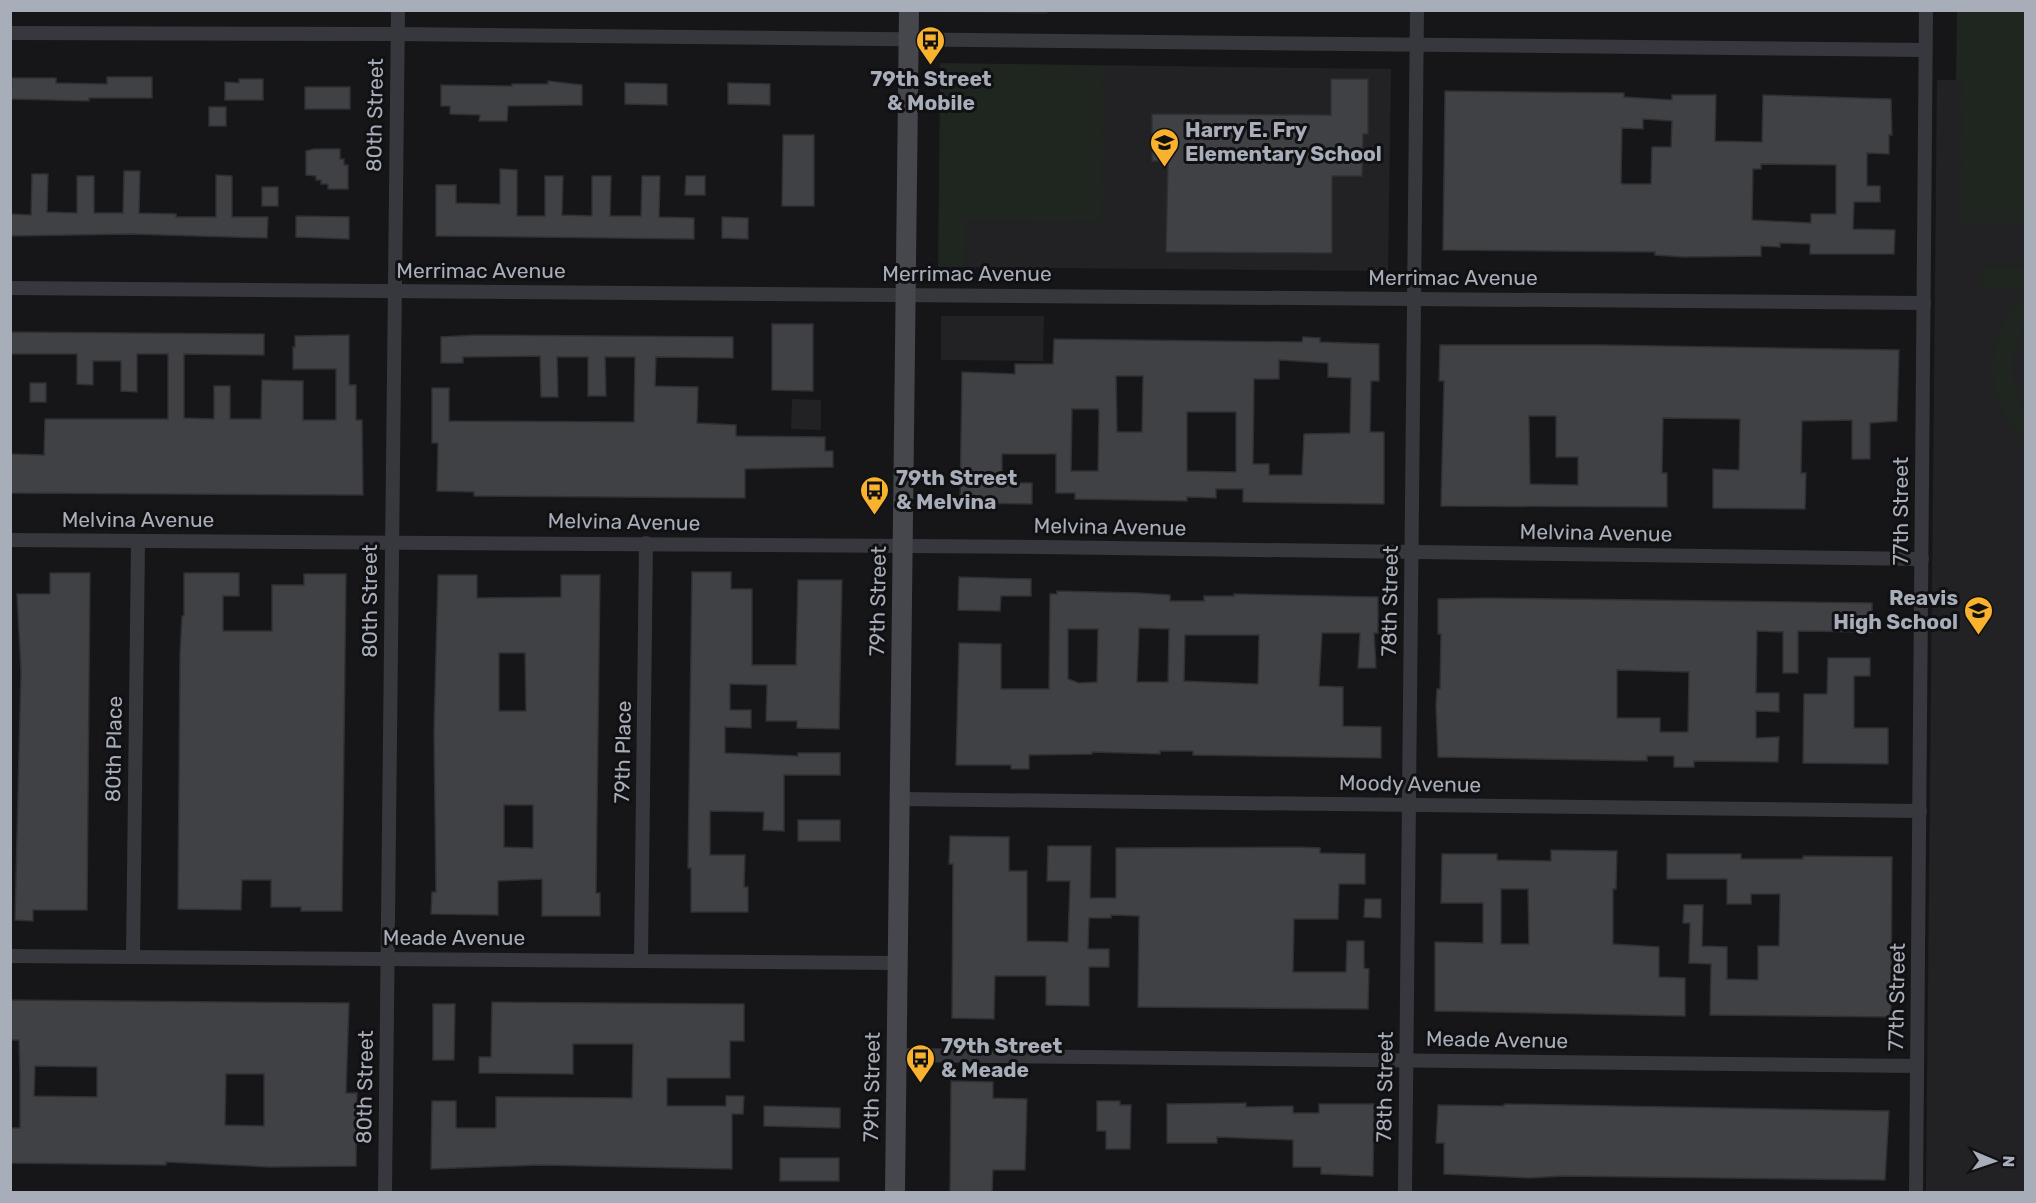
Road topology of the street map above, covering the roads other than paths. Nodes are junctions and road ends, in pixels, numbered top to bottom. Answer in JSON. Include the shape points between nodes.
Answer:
{"nodes":[{"id":1,"x":398,"y":10,"type":"edge"},
{"id":2,"x":909,"y":10,"type":"edge"},
{"id":3,"x":1417,"y":10,"type":"edge"},
{"id":4,"x":1926,"y":10,"type":"edge"},
{"id":5,"x":10,"y":33,"type":"edge"},
{"id":6,"x":398,"y":34,"type":"junction"},
{"id":7,"x":908,"y":39,"type":"junction"},
{"id":8,"x":1417,"y":44,"type":"junction"},
{"id":9,"x":1925,"y":50,"type":"junction"},
{"id":10,"x":10,"y":288,"type":"edge"},
{"id":11,"x":394,"y":291,"type":"junction"},
{"id":12,"x":906,"y":295,"type":"junction"},
{"id":13,"x":1414,"y":299,"type":"junction"},
{"id":14,"x":1924,"y":303,"type":"junction"},
{"id":15,"x":10,"y":540,"type":"edge"},
{"id":16,"x":391,"y":540,"type":"junction"},
{"id":17,"x":138,"y":542,"type":"junction"},
{"id":18,"x":646,"y":543,"type":"junction"},
{"id":19,"x":903,"y":546,"type":"junction"},
{"id":20,"x":1412,"y":551,"type":"junction"},
{"id":21,"x":1922,"y":559,"type":"junction"},
{"id":22,"x":900,"y":799,"type":"junction"},
{"id":23,"x":1408,"y":805,"type":"junction"},
{"id":24,"x":1920,"y":811,"type":"junction"},
{"id":25,"x":10,"y":956,"type":"edge"},
{"id":26,"x":133,"y":957,"type":"junction"},
{"id":27,"x":388,"y":958,"type":"junction"},
{"id":28,"x":641,"y":960,"type":"junction"},
{"id":29,"x":898,"y":963,"type":"junction"},
{"id":30,"x":897,"y":1054,"type":"junction"},
{"id":31,"x":1406,"y":1060,"type":"junction"},
{"id":32,"x":1917,"y":1066,"type":"junction"},
{"id":33,"x":385,"y":1192,"type":"edge"},
{"id":34,"x":895,"y":1192,"type":"edge"},
{"id":35,"x":1405,"y":1192,"type":"edge"},
{"id":36,"x":1916,"y":1192,"type":"edge"}],
"edges":[{"from":1,"to":6,"type":"street","name":"80th Street"},
{"from":2,"to":7,"type":"main road","name":"79th Street"},
{"from":3,"to":8,"type":"street","name":"78th Street"},
{"from":4,"to":9,"type":"street","name":"77th Street"},
{"from":5,"to":6,"type":"street"},
{"from":6,"to":7,"type":"street"},
{"from":6,"to":11,"type":"street","name":"80th Street"},
{"from":7,"to":8,"type":"street"},
{"from":7,"to":12,"type":"main road","name":"79th Street"},
{"from":8,"to":9,"type":"street"},
{"from":8,"to":13,"type":"street","name":"78th Street"},
{"from":9,"to":14,"type":"street","name":"77th Street"},
{"from":10,"to":11,"type":"street","name":"Merrimac Avenue"},
{"from":11,"to":12,"type":"street","name":"Merrimac Avenue"},
{"from":11,"to":16,"type":"street","name":"80th Street"},
{"from":12,"to":13,"type":"street","name":"Merrimac Avenue"},
{"from":12,"to":19,"type":"main road","name":"79th Street"},
{"from":13,"to":14,"type":"street","name":"Merrimac Avenue"},
{"from":13,"to":20,"type":"street","name":"78th Street"},
{"from":14,"to":21,"type":"street","name":"77th Street"},
{"from":15,"to":17,"type":"street","name":"Melvina Avenue"},
{"from":16,"to":17,"type":"street","name":"Melvina Avenue"},
{"from":16,"to":18,"type":"street","name":"Melvina Avenue"},
{"from":16,"to":27,"type":"street","name":"80th Street"},
{"from":17,"to":26,"type":"street","name":"80th Place"},
{"from":18,"to":19,"type":"street","name":"Melvina Avenue"},
{"from":18,"to":28,"type":"street","name":"79th Place"},
{"from":19,"to":20,"type":"street","name":"Melvina Avenue"},
{"from":19,"to":22,"type":"main road","name":"79th Street"},
{"from":20,"to":21,"type":"street","name":"Melvina Avenue"},
{"from":20,"to":23,"type":"street","name":"78th Street"},
{"from":21,"to":24,"type":"street","name":"77th Street"},
{"from":22,"to":23,"type":"street","name":"Moody Avenue"},
{"from":22,"to":29,"type":"main road","name":"79th Street"},
{"from":23,"to":24,"type":"street","name":"Moody Avenue"},
{"from":23,"to":31,"type":"street","name":"78th Street"},
{"from":24,"to":32,"type":"street","name":"77th Street"},
{"from":25,"to":26,"type":"street","name":"Meade Avenue"},
{"from":26,"to":27,"type":"street","name":"Meade Avenue"},
{"from":27,"to":28,"type":"street","name":"Meade Avenue"},
{"from":27,"to":33,"type":"street","name":"80th Street"},
{"from":28,"to":29,"type":"street","name":"Meade Avenue"},
{"from":29,"to":30,"type":"main road","name":"79th Street"},
{"from":30,"to":31,"type":"street","name":"Meade Avenue"},
{"from":30,"to":34,"type":"main road","name":"79th Street"},
{"from":31,"to":32,"type":"street","name":"Meade Avenue"},
{"from":31,"to":35,"type":"street","name":"78th Street"},
{"from":32,"to":36,"type":"street","name":"77th Street"}]}
